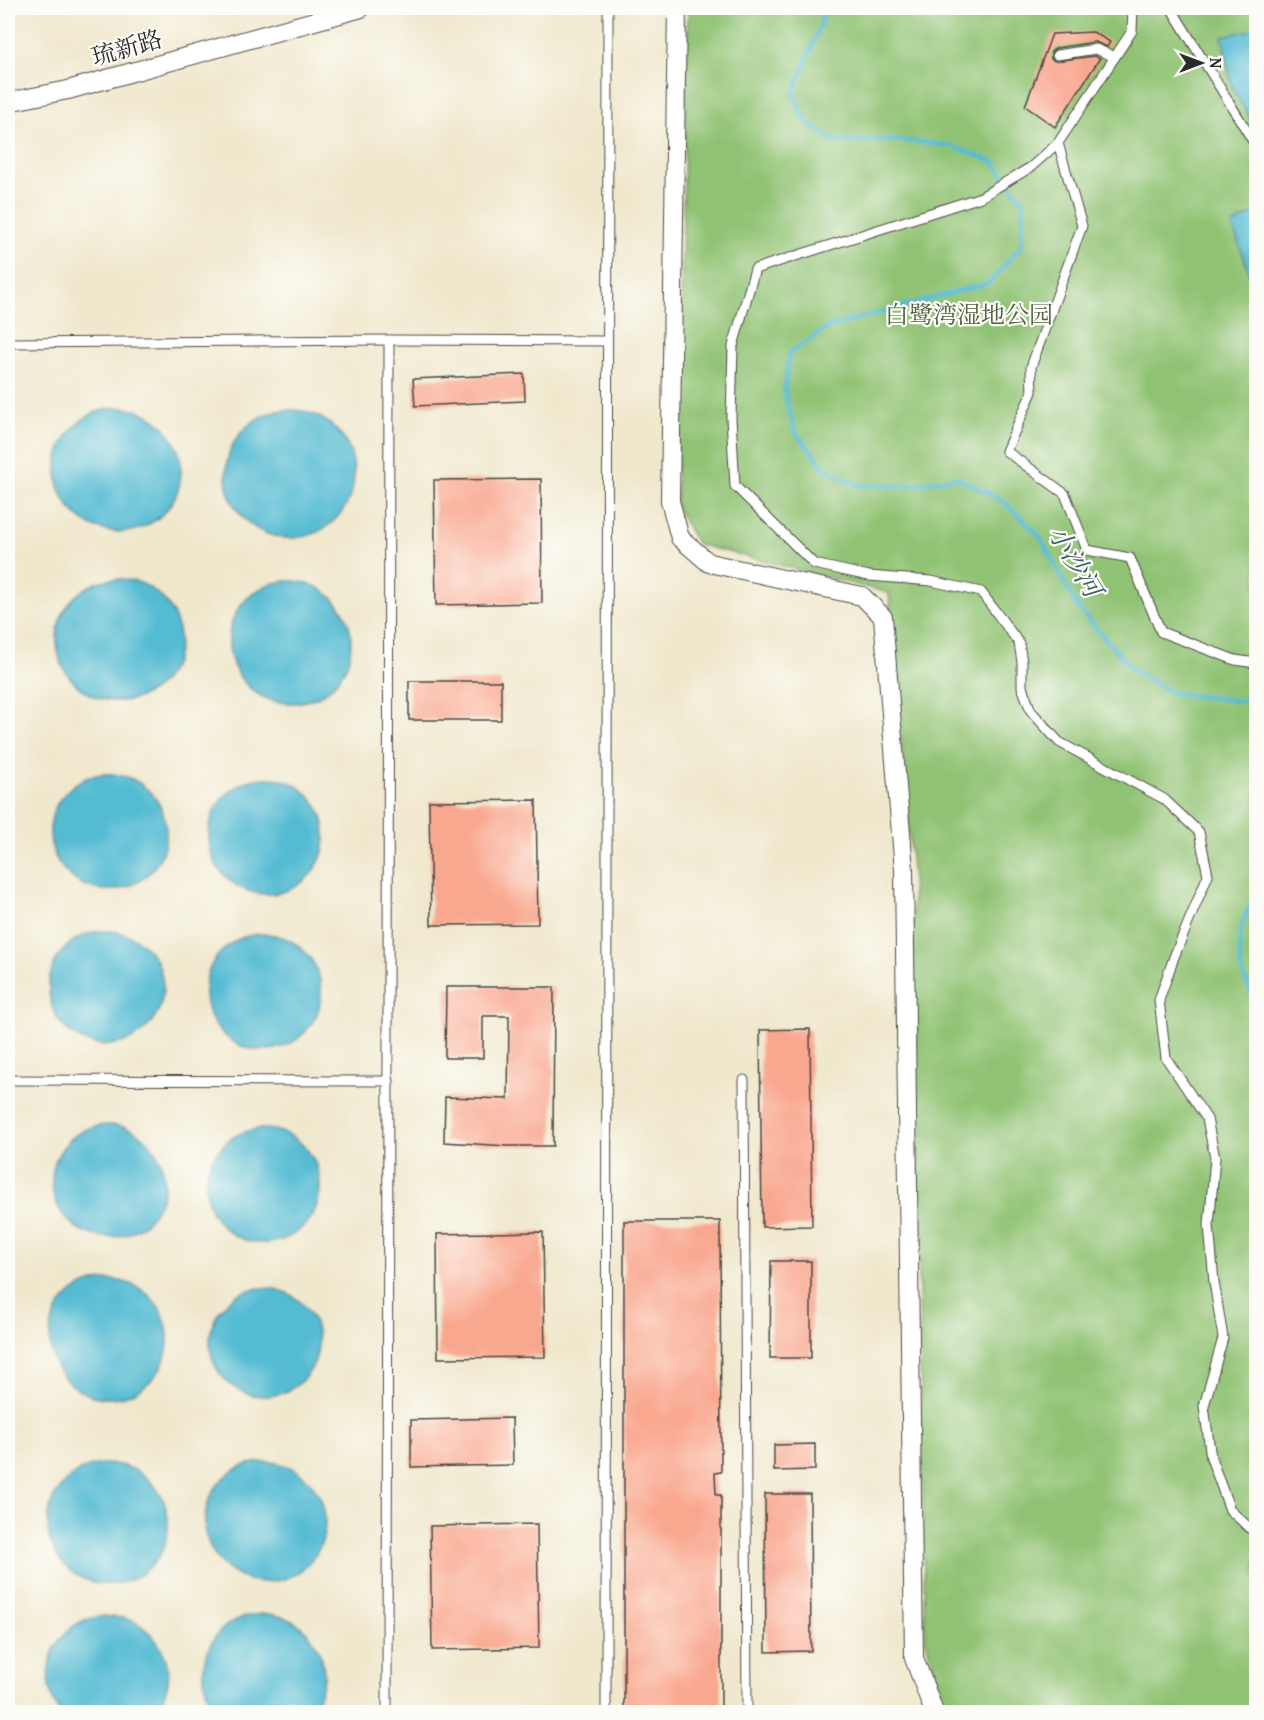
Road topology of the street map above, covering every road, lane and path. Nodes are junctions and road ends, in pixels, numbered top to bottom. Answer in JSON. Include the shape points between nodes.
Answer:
{"nodes":[{"id":1,"x":361,"y":8,"type":"edge"},
{"id":2,"x":608,"y":8,"type":"edge"},
{"id":3,"x":677,"y":8,"type":"edge"},
{"id":4,"x":1133,"y":8,"type":"edge"},
{"id":5,"x":1171,"y":8,"type":"edge"},
{"id":6,"x":1057,"y":55,"type":"dead end"},
{"id":7,"x":1115,"y":57,"type":"junction"},
{"id":8,"x":8,"y":102,"type":"edge"},
{"id":9,"x":1058,"y":143,"type":"junction"},
{"id":10,"x":1257,"y":146,"type":"edge"},
{"id":11,"x":389,"y":340,"type":"junction"},
{"id":12,"x":608,"y":341,"type":"junction"},
{"id":13,"x":8,"y":343,"type":"edge"},
{"id":14,"x":1257,"y":663,"type":"edge"},
{"id":15,"x":8,"y":1080,"type":"edge"},
{"id":16,"x":744,"y":1080,"type":"dead end"},
{"id":17,"x":389,"y":1081,"type":"junction"},
{"id":18,"x":1257,"y":1534,"type":"edge"},
{"id":19,"x":387,"y":1713,"type":"edge"},
{"id":20,"x":606,"y":1713,"type":"edge"},
{"id":21,"x":747,"y":1713,"type":"edge"},
{"id":22,"x":933,"y":1713,"type":"edge"}],
"edges":[{"from":1,"to":8,"type":"street","name":"琉新路","via":[[68,90]]},
{"from":2,"to":12,"type":"lane"},
{"from":3,"to":22,"type":"street","via":[[670,501],[680,538],[709,563],[862,596],[883,617],[904,870],[914,1658]]},
{"from":4,"to":7,"type":"lane","via":[[1132,32]]},
{"from":5,"to":10,"type":"lane"},
{"from":6,"to":7,"type":"lane","via":[[1096,49]]},
{"from":7,"to":9,"type":"lane"},
{"from":9,"to":14,"type":"lane","via":[[1082,226],[1031,367],[1032,392],[1006,451],[1065,494],[1087,550],[1130,558],[1161,632],[1235,660]]},
{"from":9,"to":18,"type":"lane","via":[[1031,167],[981,197],[755,269],[733,346],[731,418],[735,486],[814,564],[981,592],[1019,644],[1022,687],[1038,719],[1059,742],[1164,799],[1199,832],[1208,874],[1159,1000],[1166,1058],[1207,1119],[1215,1158],[1209,1225],[1224,1338],[1204,1406],[1211,1458],[1230,1510]]},
{"from":11,"to":12,"type":"lane"},
{"from":11,"to":13,"type":"lane"},
{"from":11,"to":17,"type":"lane"},
{"from":12,"to":20,"type":"lane"},
{"from":15,"to":17,"type":"lane"},
{"from":16,"to":21,"type":"lane"},
{"from":17,"to":19,"type":"lane"}]}
